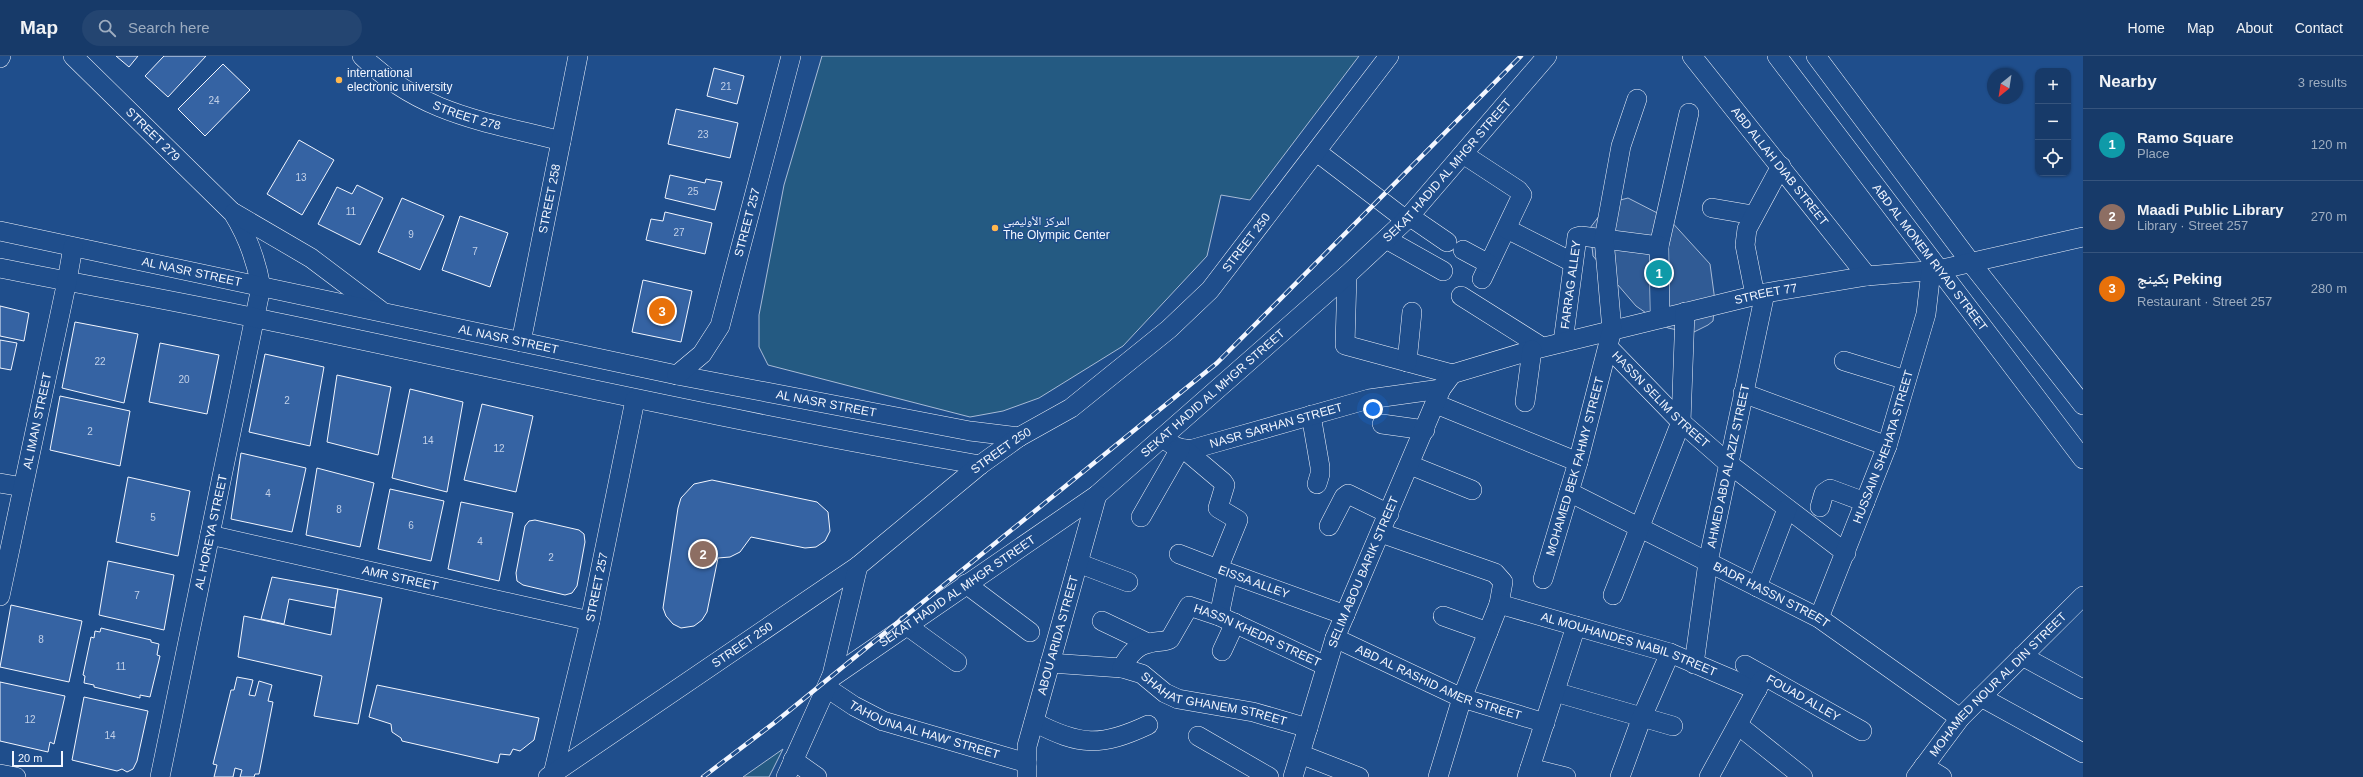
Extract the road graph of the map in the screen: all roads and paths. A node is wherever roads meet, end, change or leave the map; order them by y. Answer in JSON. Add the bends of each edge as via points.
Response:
{"nodes":[{"id":1,"x":73,"y":56,"type":"edge"},
{"id":2,"x":362,"y":56,"type":"edge"},
{"id":3,"x":578,"y":56,"type":"edge"},
{"id":4,"x":791,"y":56,"type":"edge"},
{"id":5,"x":1389,"y":56,"type":"edge"},
{"id":6,"x":1548,"y":56,"type":"edge"},
{"id":7,"x":1692,"y":56,"type":"edge"},
{"id":8,"x":1777,"y":56,"type":"edge"},
{"id":9,"x":1816,"y":56,"type":"edge"},
{"id":10,"x":1637,"y":99,"type":"dead end"},
{"id":11,"x":1689,"y":113,"type":"dead end"},
{"id":12,"x":561,"y":141,"type":"junction"},
{"id":13,"x":1317,"y":152,"type":"junction"},
{"id":14,"x":1463,"y":154,"type":"junction"},
{"id":15,"x":1781,"y":166,"type":"junction"},
{"id":16,"x":1712,"y":208,"type":"dead end"},
{"id":17,"x":233,"y":213,"type":"junction"},
{"id":18,"x":1754,"y":215,"type":"junction"},
{"id":19,"x":1408,"y":218,"type":"junction"},
{"id":20,"x":1507,"y":229,"type":"junction"},
{"id":21,"x":0,"y":231,"type":"edge"},
{"id":22,"x":2083,"y":237,"type":"edge"},
{"id":23,"x":1386,"y":239,"type":"junction"},
{"id":24,"x":1604,"y":239,"type":"junction"},
{"id":25,"x":1659,"y":246,"type":"junction"},
{"id":26,"x":73,"y":247,"type":"junction"},
{"id":27,"x":1572,"y":262,"type":"junction"},
{"id":28,"x":1971,"y":262,"type":"junction"},
{"id":29,"x":0,"y":268,"type":"edge"},
{"id":30,"x":1443,"y":271,"type":"dead end"},
{"id":31,"x":1934,"y":271,"type":"junction"},
{"id":32,"x":1347,"y":275,"type":"junction"},
{"id":33,"x":1867,"y":276,"type":"junction"},
{"id":34,"x":67,"y":281,"type":"junction"},
{"id":35,"x":261,"y":287,"type":"junction"},
{"id":36,"x":1760,"y":294,"type":"junction"},
{"id":37,"x":1461,"y":296,"type":"dead end"},
{"id":38,"x":383,"y":312,"type":"junction"},
{"id":39,"x":1412,"y":312,"type":"dead end"},
{"id":40,"x":1684,"y":312,"type":"junction"},
{"id":41,"x":254,"y":318,"type":"junction"},
{"id":42,"x":1660,"y":318,"type":"junction"},
{"id":43,"x":1610,"y":339,"type":"junction"},
{"id":44,"x":522,"y":342,"type":"junction"},
{"id":45,"x":1563,"y":342,"type":"junction"},
{"id":46,"x":1537,"y":349,"type":"junction"},
{"id":47,"x":1408,"y":362,"type":"junction"},
{"id":48,"x":1844,"y":362,"type":"dead end"},
{"id":49,"x":1452,"y":374,"type":"junction"},
{"id":50,"x":677,"y":375,"type":"junction"},
{"id":51,"x":1906,"y":380,"type":"junction"},
{"id":52,"x":1744,"y":393,"type":"junction"},
{"id":53,"x":1439,"y":396,"type":"junction"},
{"id":54,"x":635,"y":400,"type":"junction"},
{"id":55,"x":1525,"y":402,"type":"dead end"},
{"id":56,"x":2083,"y":405,"type":"edge"},
{"id":57,"x":1311,"y":415,"type":"junction"},
{"id":58,"x":1681,"y":422,"type":"junction"},
{"id":59,"x":1382,"y":424,"type":"dead end"},
{"id":60,"x":1425,"y":430,"type":"junction"},
{"id":61,"x":1020,"y":437,"type":"junction"},
{"id":62,"x":1163,"y":437,"type":"junction"},
{"id":63,"x":1887,"y":446,"type":"junction"},
{"id":64,"x":1182,"y":449,"type":"junction"},
{"id":65,"x":2083,"y":459,"type":"edge"},
{"id":66,"x":1578,"y":462,"type":"junction"},
{"id":67,"x":1728,"y":464,"type":"junction"},
{"id":68,"x":980,"y":465,"type":"junction"},
{"id":69,"x":1410,"y":465,"type":"junction"},
{"id":70,"x":0,"y":483,"type":"edge"},
{"id":71,"x":1317,"y":484,"type":"dead end"},
{"id":72,"x":23,"y":487,"type":"junction"},
{"id":73,"x":1472,"y":490,"type":"dead end"},
{"id":74,"x":1569,"y":492,"type":"junction"},
{"id":75,"x":1097,"y":495,"type":"junction"},
{"id":76,"x":1865,"y":502,"type":"junction"},
{"id":77,"x":1820,"y":507,"type":"dead end"},
{"id":78,"x":1787,"y":508,"type":"junction"},
{"id":79,"x":1389,"y":514,"type":"junction"},
{"id":80,"x":1141,"y":517,"type":"dead end"},
{"id":81,"x":1328,"y":526,"type":"dead end"},
{"id":82,"x":1640,"y":528,"type":"junction"},
{"id":83,"x":1381,"y":533,"type":"junction"},
{"id":84,"x":210,"y":535,"type":"junction"},
{"id":85,"x":1846,"y":553,"type":"junction"},
{"id":86,"x":1179,"y":554,"type":"dead end"},
{"id":87,"x":1708,"y":562,"type":"junction"},
{"id":88,"x":1078,"y":563,"type":"junction"},
{"id":89,"x":3,"y":564,"type":"edge"},
{"id":90,"x":858,"y":566,"type":"junction"},
{"id":91,"x":1223,"y":571,"type":"junction"},
{"id":92,"x":1543,"y":579,"type":"dead end"},
{"id":93,"x":1128,"y":582,"type":"dead end"},
{"id":94,"x":966,"y":584,"type":"junction"},
{"id":95,"x":1757,"y":587,"type":"junction"},
{"id":96,"x":1613,"y":595,"type":"dead end"},
{"id":97,"x":0,"y":596,"type":"edge"},
{"id":98,"x":2083,"y":596,"type":"edge"},
{"id":99,"x":1499,"y":604,"type":"junction"},
{"id":100,"x":1345,"y":615,"type":"junction"},
{"id":101,"x":1442,"y":616,"type":"dead end"},
{"id":102,"x":1819,"y":618,"type":"junction"},
{"id":103,"x":1227,"y":620,"type":"junction"},
{"id":104,"x":590,"y":621,"type":"junction"},
{"id":105,"x":1102,"y":621,"type":"dead end"},
{"id":106,"x":906,"y":625,"type":"junction"},
{"id":107,"x":1576,"y":626,"type":"junction"},
{"id":108,"x":1030,"y":632,"type":"dead end"},
{"id":109,"x":1488,"y":632,"type":"junction"},
{"id":110,"x":1335,"y":638,"type":"junction"},
{"id":111,"x":1148,"y":643,"type":"junction"},
{"id":112,"x":1222,"y":651,"type":"dead end"},
{"id":113,"x":1670,"y":653,"type":"junction"},
{"id":114,"x":2022,"y":656,"type":"junction"},
{"id":115,"x":957,"y":662,"type":"dead end"},
{"id":116,"x":1050,"y":663,"type":"junction"},
{"id":117,"x":1694,"y":664,"type":"junction"},
{"id":118,"x":1744,"y":665,"type":"dead end"},
{"id":119,"x":1326,"y":666,"type":"junction"},
{"id":120,"x":1122,"y":668,"type":"junction"},
{"id":121,"x":829,"y":683,"type":"junction"},
{"id":122,"x":1761,"y":683,"type":"junction"},
{"id":123,"x":2083,"y":689,"type":"edge"},
{"id":124,"x":1555,"y":692,"type":"junction"},
{"id":125,"x":1981,"y":697,"type":"junction"},
{"id":126,"x":1462,"y":698,"type":"junction"},
{"id":127,"x":1642,"y":717,"type":"junction"},
{"id":128,"x":1960,"y":718,"type":"junction"},
{"id":129,"x":1034,"y":722,"type":"junction"},
{"id":130,"x":1545,"y":723,"type":"junction"},
{"id":131,"x":1148,"y":725,"type":"dead end"},
{"id":132,"x":1738,"y":725,"type":"junction"},
{"id":133,"x":1673,"y":726,"type":"dead end"},
{"id":134,"x":1308,"y":728,"type":"junction"},
{"id":135,"x":1862,"y":731,"type":"dead end"},
{"id":136,"x":1198,"y":736,"type":"dead end"},
{"id":137,"x":1300,"y":754,"type":"junction"},
{"id":138,"x":2083,"y":754,"type":"edge"},
{"id":139,"x":794,"y":760,"type":"junction"},
{"id":140,"x":1030,"y":772,"type":"edge"},
{"id":141,"x":1920,"y":772,"type":"edge"},
{"id":142,"x":1529,"y":773,"type":"edge"},
{"id":143,"x":0,"y":774,"type":"edge"},
{"id":144,"x":551,"y":775,"type":"edge"},
{"id":145,"x":16,"y":777,"type":"edge"},
{"id":146,"x":160,"y":777,"type":"edge"},
{"id":147,"x":786,"y":777,"type":"edge"},
{"id":148,"x":817,"y":777,"type":"edge"},
{"id":149,"x":1269,"y":777,"type":"edge"},
{"id":150,"x":1293,"y":777,"type":"edge"},
{"id":151,"x":1359,"y":777,"type":"edge"},
{"id":152,"x":1438,"y":777,"type":"edge"},
{"id":153,"x":1566,"y":777,"type":"edge"},
{"id":154,"x":1620,"y":777,"type":"edge"},
{"id":155,"x":1709,"y":777,"type":"edge"},
{"id":156,"x":1802,"y":777,"type":"edge"},
{"id":157,"x":1942,"y":777,"type":"edge"}],
"edges":[{"from":1,"to":17,"type":"street","name":"STREET 279"},
{"from":2,"to":12,"type":"street","name":"STREET 278","via":[[397,86],[438,107]]},
{"from":3,"to":12,"type":"street","name":"STREET 258"},
{"from":4,"to":50,"type":"street","name":"STREET 257","via":[[720,326],[702,354]]},
{"from":5,"to":13,"type":"street","name":"STREET 250"},
{"from":6,"to":14,"type":"street","name":"SEKAT HADID AL MHGR STREET"},
{"from":7,"to":15,"type":"street","name":"ABD ALLAH DIAB STREET"},
{"from":8,"to":31,"type":"street","name":"ABD AL MONEM RIYAD STREET"},
{"from":9,"to":28,"type":"street"},
{"from":10,"to":24,"type":"street","via":[[1621,146]]},
{"from":11,"to":25,"type":"street"},
{"from":12,"to":44,"type":"street","name":"STREET 258"},
{"from":13,"to":19,"type":"street"},
{"from":13,"to":61,"type":"street","name":"STREET 250","via":[[1210,290],[1169,329],[1071,408]]},
{"from":14,"to":19,"type":"street","name":"SEKAT HADID AL MHGR STREET"},
{"from":14,"to":20,"type":"street","via":[[1522,195]]},
{"from":15,"to":18,"type":"street"},
{"from":15,"to":33,"type":"street","name":"ABD ALLAH DIAB STREET"},
{"from":16,"to":18,"type":"street"},
{"from":17,"to":35,"type":"street","name":"STREET 279","via":[[252,248]]},
{"from":17,"to":38,"type":"street","name":"STREET 279","via":[[311,258]]},
{"from":18,"to":36,"type":"street","via":[[1747,229],[1745,245]]},
{"from":19,"to":20,"type":"street","via":[[1455,246],[1485,271]]},
{"from":19,"to":23,"type":"street","name":"SEKAT HADID AL MHGR STREET"},
{"from":20,"to":27,"type":"street"},
{"from":21,"to":26,"type":"street","name":"AL NASR STREET"},
{"from":22,"to":28,"type":"street","name":"STREET 77"},
{"from":23,"to":30,"type":"street"},
{"from":23,"to":32,"type":"street","name":"SEKAT HADID AL MHGR STREET"},
{"from":24,"to":25,"type":"street","name":"FARRAG ALLEY"},
{"from":24,"to":27,"type":"street","name":"FARRAG ALLEY","via":[[1581,236],[1577,238]]},
{"from":24,"to":43,"type":"street"},
{"from":25,"to":42,"type":"street"},
{"from":26,"to":34,"type":"street","name":"AL IMAN STREET"},
{"from":26,"to":35,"type":"street","name":"AL NASR STREET"},
{"from":27,"to":45,"type":"street","name":"FARRAG ALLEY"},
{"from":28,"to":31,"type":"street","name":"STREET 77"},
{"from":28,"to":56,"type":"street"},
{"from":29,"to":34,"type":"street"},
{"from":31,"to":33,"type":"street","name":"STREET 77"},
{"from":31,"to":51,"type":"street","name":"HUSSAIN SHEHATA STREET","via":[[1926,314]]},
{"from":31,"to":65,"type":"street","name":"ABD AL MONEM RIYAD STREET"},
{"from":32,"to":47,"type":"street","via":[[1344,342],[1349,347]]},
{"from":32,"to":62,"type":"street","name":"SEKAT HADID AL MHGR STREET"},
{"from":33,"to":36,"type":"street","name":"STREET 77"},
{"from":34,"to":41,"type":"street"},
{"from":34,"to":72,"type":"street","name":"AL IMAN STREET"},
{"from":35,"to":38,"type":"street","name":"AL NASR STREET"},
{"from":35,"to":41,"type":"street","name":"AL HOREYA STREET"},
{"from":36,"to":40,"type":"street","name":"STREET 77"},
{"from":36,"to":52,"type":"street","name":"AHMED ABD AL AZIZ STREET"},
{"from":37,"to":46,"type":"street"},
{"from":38,"to":44,"type":"street","name":"AL NASR STREET"},
{"from":39,"to":47,"type":"street"},
{"from":40,"to":42,"type":"street","name":"STREET 77"},
{"from":40,"to":58,"type":"street"},
{"from":41,"to":54,"type":"street"},
{"from":41,"to":84,"type":"street","name":"AL HOREYA STREET"},
{"from":42,"to":43,"type":"street","name":"STREET 77"},
{"from":43,"to":45,"type":"street","name":"STREET 77"},
{"from":43,"to":58,"type":"street","name":"HASSN SELIM STREET"},
{"from":43,"to":66,"type":"street","name":"MOHAMED BEK FAHMY STREET"},
{"from":44,"to":50,"type":"street","name":"AL NASR STREET"},
{"from":45,"to":46,"type":"street","name":"STREET 77"},
{"from":46,"to":49,"type":"street","name":"STREET 77"},
{"from":46,"to":55,"type":"street"},
{"from":47,"to":49,"type":"street"},
{"from":48,"to":51,"type":"street"},
{"from":49,"to":53,"type":"street","name":"SELIM ABOU BARIK STREET"},
{"from":50,"to":61,"type":"street","name":"AL NASR STREET","via":[[970,431]]},
{"from":51,"to":63,"type":"street","name":"HUSSAIN SHEHATA STREET"},
{"from":52,"to":63,"type":"street"},
{"from":52,"to":67,"type":"street","name":"AHMED ABD AL AZIZ STREET"},
{"from":53,"to":57,"type":"street","name":"NASR SARHAN STREET","via":[[1369,399]]},
{"from":53,"to":60,"type":"street","name":"SELIM ABOU BARIK STREET"},
{"from":53,"to":66,"type":"street"},
{"from":54,"to":68,"type":"street"},
{"from":54,"to":104,"type":"street","name":"STREET 257"},
{"from":57,"to":64,"type":"street","name":"NASR SARHAN STREET"},
{"from":57,"to":71,"type":"street","via":[[1320,467]]},
{"from":58,"to":67,"type":"street","name":"HASSN SELIM STREET"},
{"from":58,"to":82,"type":"street"},
{"from":59,"to":60,"type":"street"},
{"from":60,"to":69,"type":"street","name":"SELIM ABOU BARIK STREET"},
{"from":61,"to":68,"type":"street","name":"STREET 250"},
{"from":62,"to":64,"type":"street","via":[[1170,445]]},
{"from":62,"to":75,"type":"street","name":"SEKAT HADID AL MHGR STREET"},
{"from":63,"to":76,"type":"street","name":"HUSSAIN SHEHATA STREET"},
{"from":64,"to":80,"type":"street"},
{"from":64,"to":91,"type":"street","name":"EISSA ALLEY","via":[[1223,482],[1225,485],[1218,508],[1238,520]]},
{"from":66,"to":74,"type":"street","name":"MOHAMED BEK FAHMY STREET"},
{"from":67,"to":78,"type":"street","name":"HASSN SELIM STREET"},
{"from":67,"to":87,"type":"street","name":"AHMED ABD AL AZIZ STREET"},
{"from":68,"to":90,"type":"street","name":"STREET 250"},
{"from":69,"to":73,"type":"street"},
{"from":69,"to":79,"type":"street","name":"SELIM ABOU BARIK STREET"},
{"from":70,"to":72,"type":"street"},
{"from":72,"to":89,"type":"street","name":"AL IMAN STREET"},
{"from":74,"to":82,"type":"street","name":"BADR HASSN STREET"},
{"from":74,"to":92,"type":"street","name":"MOHAMED BEK FAHMY STREET"},
{"from":75,"to":88,"type":"street","name":"ABOU ARIDA STREET"},
{"from":75,"to":94,"type":"street","name":"SEKAT HADID AL MHGR STREET"},
{"from":76,"to":77,"type":"street","via":[[1830,489],[1824,492]]},
{"from":76,"to":85,"type":"street","name":"HUSSAIN SHEHATA STREET"},
{"from":78,"to":85,"type":"street","name":"HASSN SELIM STREET"},
{"from":78,"to":95,"type":"street"},
{"from":79,"to":81,"type":"street","via":[[1348,494]]},
{"from":79,"to":83,"type":"street","name":"SELIM ABOU BARIK STREET"},
{"from":82,"to":87,"type":"street","name":"BADR HASSN STREET"},
{"from":82,"to":96,"type":"street"},
{"from":83,"to":99,"type":"street","via":[[1495,574],[1503,582]]},
{"from":83,"to":100,"type":"street","name":"SELIM ABOU BARIK STREET"},
{"from":84,"to":104,"type":"street","name":"AMR STREET"},
{"from":84,"to":146,"type":"street","name":"AL HOREYA STREET"},
{"from":85,"to":102,"type":"street","name":"HUSSAIN SHEHATA STREET"},
{"from":86,"to":91,"type":"street"},
{"from":87,"to":95,"type":"street","name":"BADR HASSN STREET"},
{"from":87,"to":117,"type":"street","name":"AHMED ABD AL AZIZ STREET"},
{"from":88,"to":93,"type":"street"},
{"from":88,"to":116,"type":"street","name":"ABOU ARIDA STREET"},
{"from":89,"to":97,"type":"street","name":"AL IMAN STREET"},
{"from":90,"to":121,"type":"street"},
{"from":90,"to":144,"type":"street","name":"STREET 250"},
{"from":91,"to":100,"type":"street","name":"EISSA ALLEY"},
{"from":91,"to":103,"type":"street"},
{"from":94,"to":106,"type":"street","name":"SEKAT HADID AL MHGR STREET"},
{"from":94,"to":108,"type":"street"},
{"from":95,"to":102,"type":"street","name":"BADR HASSN STREET"},
{"from":98,"to":114,"type":"street","name":"MOHAMED NOUR AL DIN STREET"},
{"from":99,"to":107,"type":"street","name":"AL MOUHANDES NABIL STREET"},
{"from":99,"to":109,"type":"street"},
{"from":100,"to":110,"type":"street","name":"SELIM ABOU BARIK STREET"},
{"from":101,"to":109,"type":"street"},
{"from":102,"to":128,"type":"street","name":"BADR HASSN STREET"},
{"from":103,"to":111,"type":"street","name":"HASSN KHEDR STREET","via":[[1189,606],[1170,639]]},
{"from":103,"to":112,"type":"street"},
{"from":103,"to":119,"type":"street","name":"HASSN KHEDR STREET"},
{"from":104,"to":144,"type":"street","name":"STREET 257"},
{"from":105,"to":111,"type":"street"},
{"from":106,"to":115,"type":"street"},
{"from":106,"to":121,"type":"street","name":"SEKAT HADID AL MHGR STREET"},
{"from":107,"to":113,"type":"street","name":"AL MOUHANDES NABIL STREET"},
{"from":107,"to":124,"type":"street"},
{"from":109,"to":126,"type":"street"},
{"from":110,"to":119,"type":"street","name":"SELIM ABOU BARIK STREET"},
{"from":110,"to":126,"type":"street","name":"ABD AL RASHID AMER STREET"},
{"from":111,"to":120,"type":"street","name":"HASSN KHEDR STREET","via":[[1137,648]]},
{"from":113,"to":117,"type":"street","name":"AL MOUHANDES NABIL STREET"},
{"from":113,"to":127,"type":"street"},
{"from":114,"to":123,"type":"street"},
{"from":114,"to":125,"type":"street","name":"MOHAMED NOUR AL DIN STREET"},
{"from":116,"to":120,"type":"street","name":"SHAHAT GHANEM STREET"},
{"from":116,"to":129,"type":"street","name":"ABOU ARIDA STREET"},
{"from":117,"to":122,"type":"street","name":"AL MOUHANDES NABIL STREET"},
{"from":118,"to":122,"type":"street","name":"FOUAD ALLEY"},
{"from":119,"to":134,"type":"street","name":"SELIM ABOU BARIK STREET"},
{"from":120,"to":134,"type":"street","name":"SHAHAT GHANEM STREET","via":[[1142,674],[1165,693],[1178,699],[1253,712]]},
{"from":121,"to":139,"type":"street"},
{"from":121,"to":140,"type":"street","name":"TAHOUNA AL HAW' STREET","via":[[854,706],[883,721]]},
{"from":122,"to":132,"type":"street"},
{"from":122,"to":135,"type":"street","name":"FOUAD ALLEY"},
{"from":124,"to":127,"type":"street"},
{"from":124,"to":130,"type":"street"},
{"from":125,"to":128,"type":"street","name":"MOHAMED NOUR AL DIN STREET"},
{"from":125,"to":138,"type":"street"},
{"from":126,"to":130,"type":"street","name":"ABD AL RASHID AMER STREET"},
{"from":126,"to":152,"type":"street"},
{"from":127,"to":133,"type":"street"},
{"from":127,"to":154,"type":"street"},
{"from":128,"to":141,"type":"street","name":"MOHAMED NOUR AL DIN STREET"},
{"from":129,"to":131,"type":"street","via":[[1061,736],[1091,742],[1120,738]]},
{"from":129,"to":140,"type":"street","name":"ABOU ARIDA STREET","via":[[1028,746]]},
{"from":130,"to":142,"type":"street"},
{"from":132,"to":155,"type":"street"},
{"from":132,"to":156,"type":"street"},
{"from":134,"to":137,"type":"street","name":"SELIM ABOU BARIK STREET"},
{"from":136,"to":149,"type":"street"},
{"from":137,"to":150,"type":"street","name":"SELIM ABOU BARIK STREET"},
{"from":137,"to":151,"type":"street"},
{"from":139,"to":147,"type":"street"},
{"from":139,"to":148,"type":"street"},
{"from":141,"to":157,"type":"street"},
{"from":142,"to":153,"type":"street"},
{"from":143,"to":145,"type":"street"}]}
